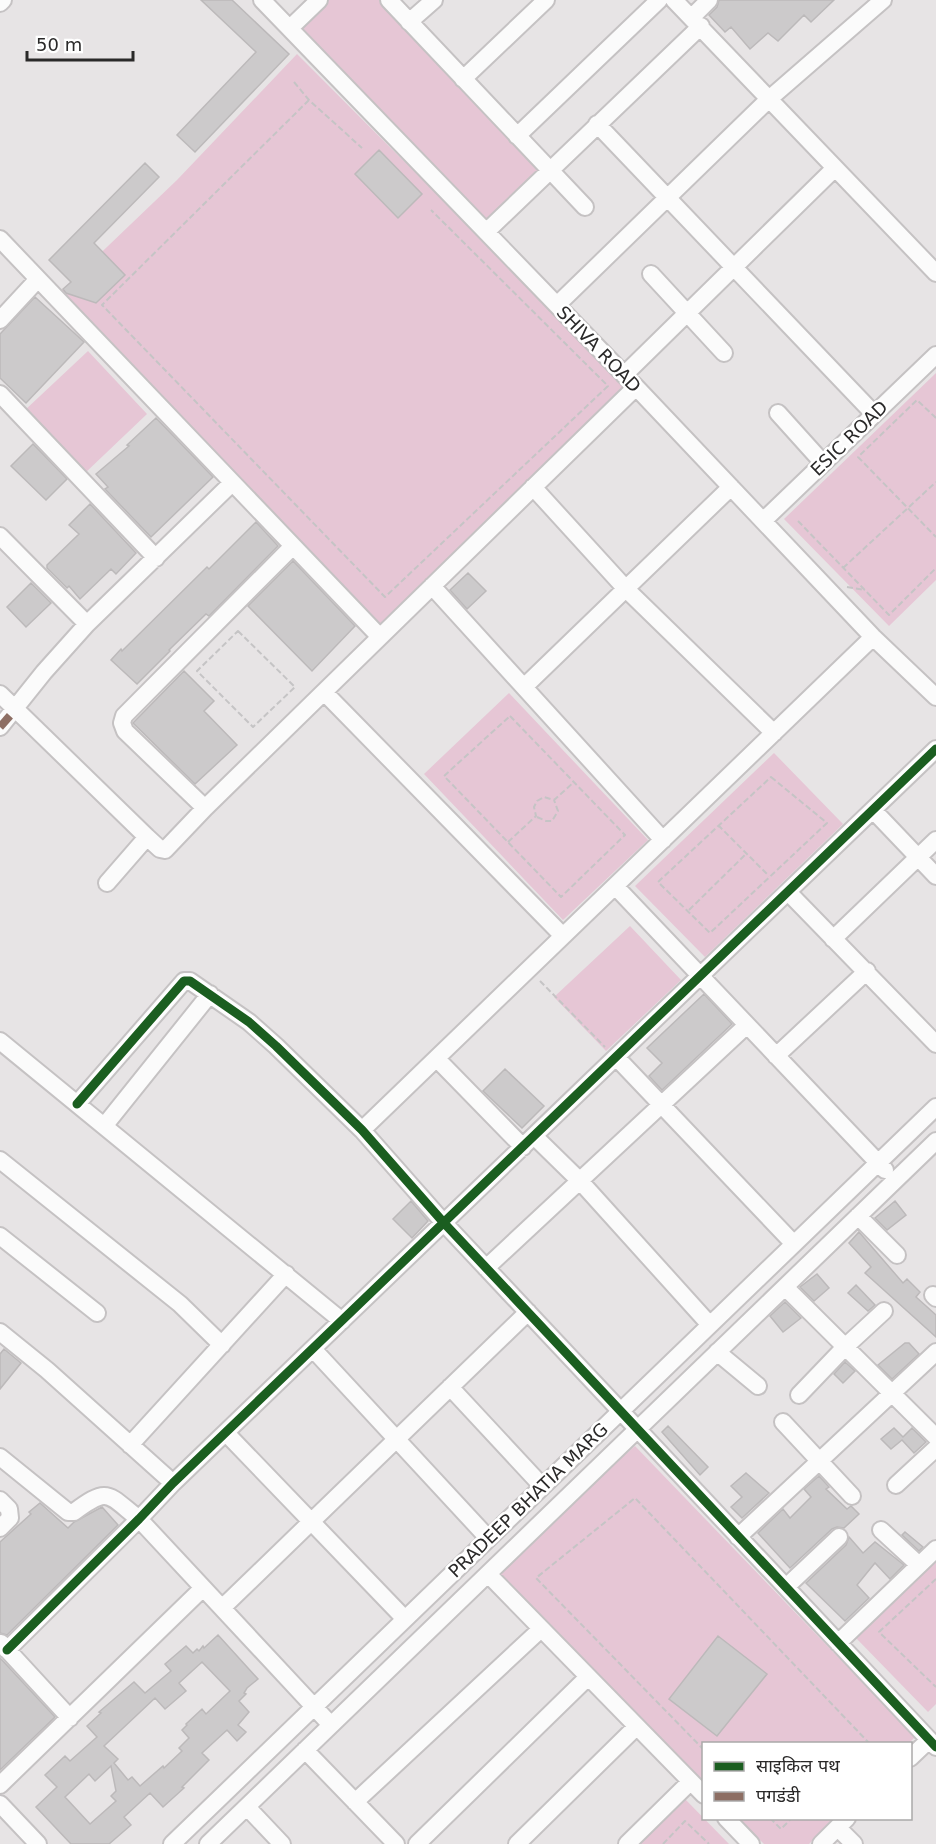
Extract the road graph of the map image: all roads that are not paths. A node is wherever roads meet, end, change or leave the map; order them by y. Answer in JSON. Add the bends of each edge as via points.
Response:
{"nodes":[{"id":1,"x":262,"y":0,"type":"edge"},
{"id":2,"x":319,"y":0,"type":"edge"},
{"id":3,"x":389,"y":0,"type":"edge"},
{"id":4,"x":434,"y":0,"type":"edge"},
{"id":5,"x":546,"y":0,"type":"edge"},
{"id":6,"x":659,"y":0,"type":"edge"},
{"id":7,"x":674,"y":0,"type":"edge"},
{"id":8,"x":709,"y":0,"type":"edge"},
{"id":9,"x":883,"y":0,"type":"edge"},
{"id":10,"x":696,"y":21,"type":"junction"},
{"id":11,"x":409,"y":22,"type":"junction"},
{"id":12,"x":290,"y":28,"type":"junction"},
{"id":13,"x":463,"y":79,"type":"junction"},
{"id":14,"x":769,"y":99,"type":"junction"},
{"id":15,"x":597,"y":124,"type":"junction"},
{"id":16,"x":517,"y":136,"type":"junction"},
{"id":17,"x":835,"y":168,"type":"junction"},
{"id":18,"x":549,"y":171,"type":"junction"},
{"id":19,"x":667,"y":198,"type":"junction"},
{"id":20,"x":585,"y":207,"type":"dead end"},
{"id":21,"x":486,"y":232,"type":"junction"},
{"id":22,"x":0,"y":239,"type":"edge"},
{"id":23,"x":734,"y":267,"type":"junction"},
{"id":24,"x":936,"y":273,"type":"edge"},
{"id":25,"x":651,"y":274,"type":"dead end"},
{"id":26,"x":38,"y":279,"type":"junction"},
{"id":27,"x":557,"y":305,"type":"junction"},
{"id":28,"x":687,"y":313,"type":"junction"},
{"id":29,"x":0,"y":320,"type":"edge"},
{"id":30,"x":724,"y":353,"type":"dead end"},
{"id":31,"x":936,"y":355,"type":"edge"},
{"id":32,"x":630,"y":381,"type":"junction"},
{"id":33,"x":0,"y":394,"type":"edge"},
{"id":34,"x":778,"y":413,"type":"dead end"},
{"id":35,"x":874,"y":414,"type":"junction"},
{"id":36,"x":823,"y":463,"type":"junction"},
{"id":37,"x":232,"y":483,"type":"junction"},
{"id":38,"x":533,"y":487,"type":"junction"},
{"id":39,"x":731,"y":487,"type":"junction"},
{"id":40,"x":763,"y":521,"type":"junction"},
{"id":41,"x":0,"y":536,"type":"edge"},
{"id":42,"x":293,"y":546,"type":"junction"},
{"id":43,"x":156,"y":558,"type":"junction"},
{"id":44,"x":432,"y":586,"type":"junction"},
{"id":45,"x":626,"y":589,"type":"junction"},
{"id":46,"x":87,"y":624,"type":"junction"},
{"id":47,"x":380,"y":637,"type":"junction"},
{"id":48,"x":873,"y":637,"type":"junction"},
{"id":49,"x":524,"y":687,"type":"junction"},
{"id":50,"x":324,"y":692,"type":"junction"},
{"id":51,"x":0,"y":694,"type":"edge"},
{"id":52,"x":936,"y":697,"type":"edge"},
{"id":53,"x":15,"y":710,"type":"junction"},
{"id":54,"x":0,"y":727,"type":"edge"},
{"id":55,"x":774,"y":733,"type":"junction"},
{"id":56,"x":936,"y":749,"type":"edge"},
{"id":57,"x":205,"y":808,"type":"junction"},
{"id":58,"x":873,"y":810,"type":"junction"},
{"id":59,"x":147,"y":837,"type":"junction"},
{"id":60,"x":663,"y":840,"type":"junction"},
{"id":61,"x":936,"y":840,"type":"edge"},
{"id":62,"x":918,"y":858,"type":"junction"},
{"id":63,"x":936,"y":876,"type":"edge"},
{"id":64,"x":107,"y":883,"type":"dead end"},
{"id":65,"x":615,"y":886,"type":"junction"},
{"id":66,"x":788,"y":892,"type":"junction"},
{"id":67,"x":563,"y":936,"type":"junction"},
{"id":68,"x":833,"y":939,"type":"junction"},
{"id":69,"x":867,"y":971,"type":"junction"},
{"id":70,"x":700,"y":976,"type":"junction"},
{"id":71,"x":210,"y":994,"type":"junction"},
{"id":72,"x":747,"y":1025,"type":"junction"},
{"id":73,"x":0,"y":1041,"type":"edge"},
{"id":74,"x":936,"y":1044,"type":"edge"},
{"id":75,"x":776,"y":1056,"type":"junction"},
{"id":76,"x":616,"y":1057,"type":"junction"},
{"id":77,"x":437,"y":1059,"type":"junction"},
{"id":78,"x":77,"y":1104,"type":"junction"},
{"id":79,"x":661,"y":1105,"type":"junction"},
{"id":80,"x":936,"y":1107,"type":"edge"},
{"id":81,"x":105,"y":1125,"type":"junction"},
{"id":82,"x":362,"y":1130,"type":"junction"},
{"id":83,"x":529,"y":1141,"type":"junction"},
{"id":84,"x":934,"y":1148,"type":"edge"},
{"id":85,"x":0,"y":1160,"type":"edge"},
{"id":86,"x":878,"y":1163,"type":"junction"},
{"id":87,"x":895,"y":1180,"type":"junction"},
{"id":88,"x":580,"y":1181,"type":"junction"},
{"id":89,"x":858,"y":1216,"type":"junction"},
{"id":90,"x":444,"y":1222,"type":"junction"},
{"id":91,"x":0,"y":1236,"type":"edge"},
{"id":92,"x":794,"y":1244,"type":"junction"},
{"id":93,"x":897,"y":1255,"type":"dead end"},
{"id":94,"x":486,"y":1268,"type":"junction"},
{"id":95,"x":286,"y":1274,"type":"junction"},
{"id":96,"x":785,"y":1287,"type":"junction"},
{"id":97,"x":884,"y":1311,"type":"dead end"},
{"id":98,"x":528,"y":1312,"type":"junction"},
{"id":99,"x":97,"y":1313,"type":"dead end"},
{"id":100,"x":342,"y":1321,"type":"junction"},
{"id":101,"x":710,"y":1325,"type":"junction"},
{"id":102,"x":0,"y":1332,"type":"edge"},
{"id":103,"x":222,"y":1345,"type":"junction"},
{"id":104,"x":845,"y":1347,"type":"junction"},
{"id":105,"x":313,"y":1349,"type":"junction"},
{"id":106,"x":717,"y":1352,"type":"junction"},
{"id":107,"x":936,"y":1352,"type":"edge"},
{"id":108,"x":758,"y":1386,"type":"dead end"},
{"id":109,"x":450,"y":1387,"type":"junction"},
{"id":110,"x":892,"y":1394,"type":"junction"},
{"id":111,"x":799,"y":1395,"type":"dead end"},
{"id":112,"x":620,"y":1411,"type":"junction"},
{"id":113,"x":783,"y":1422,"type":"dead end"},
{"id":114,"x":638,"y":1429,"type":"junction"},
{"id":115,"x":226,"y":1433,"type":"junction"},
{"id":116,"x":936,"y":1437,"type":"edge"},
{"id":117,"x":396,"y":1439,"type":"junction"},
{"id":118,"x":130,"y":1445,"type":"junction"},
{"id":119,"x":936,"y":1448,"type":"edge"},
{"id":120,"x":0,"y":1457,"type":"edge"},
{"id":121,"x":819,"y":1460,"type":"junction"},
{"id":122,"x":173,"y":1483,"type":"junction"},
{"id":123,"x":896,"y":1485,"type":"dead end"},
{"id":124,"x":542,"y":1486,"type":"junction"},
{"id":125,"x":852,"y":1496,"type":"dead end"},
{"id":126,"x":0,"y":1500,"type":"edge"},
{"id":127,"x":140,"y":1519,"type":"junction"},
{"id":128,"x":311,"y":1521,"type":"junction"},
{"id":129,"x":0,"y":1528,"type":"edge"},
{"id":130,"x":881,"y":1530,"type":"dead end"},
{"id":131,"x":738,"y":1537,"type":"junction"},
{"id":132,"x":839,"y":1537,"type":"dead end"},
{"id":133,"x":488,"y":1538,"type":"junction"},
{"id":134,"x":936,"y":1549,"type":"edge"},
{"id":135,"x":919,"y":1565,"type":"junction"},
{"id":136,"x":488,"y":1574,"type":"junction"},
{"id":137,"x":786,"y":1587,"type":"junction"},
{"id":138,"x":203,"y":1588,"type":"junction"},
{"id":139,"x":222,"y":1608,"type":"junction"},
{"id":140,"x":404,"y":1618,"type":"junction"},
{"id":141,"x":541,"y":1629,"type":"junction"},
{"id":142,"x":838,"y":1643,"type":"junction"},
{"id":143,"x":4,"y":1646,"type":"edge"},
{"id":144,"x":588,"y":1677,"type":"junction"},
{"id":145,"x":313,"y":1707,"type":"junction"},
{"id":146,"x":70,"y":1718,"type":"junction"},
{"id":147,"x":331,"y":1725,"type":"junction"},
{"id":148,"x":636,"y":1727,"type":"junction"},
{"id":149,"x":933,"y":1744,"type":"edge"},
{"id":150,"x":305,"y":1750,"type":"junction"},
{"id":151,"x":912,"y":1757,"type":"edge"},
{"id":152,"x":690,"y":1782,"type":"junction"},
{"id":153,"x":0,"y":1785,"type":"edge"},
{"id":154,"x":702,"y":1793,"type":"edge"},
{"id":155,"x":355,"y":1802,"type":"junction"},
{"id":156,"x":0,"y":1804,"type":"edge"},
{"id":157,"x":247,"y":1807,"type":"junction"},
{"id":158,"x":728,"y":1820,"type":"edge"},
{"id":159,"x":843,"y":1823,"type":"edge"},
{"id":160,"x":38,"y":1844,"type":"edge"},
{"id":161,"x":172,"y":1844,"type":"edge"},
{"id":162,"x":208,"y":1844,"type":"edge"},
{"id":163,"x":282,"y":1844,"type":"edge"},
{"id":164,"x":396,"y":1844,"type":"edge"},
{"id":165,"x":417,"y":1844,"type":"edge"},
{"id":166,"x":517,"y":1844,"type":"edge"},
{"id":167,"x":627,"y":1844,"type":"edge"},
{"id":168,"x":751,"y":1844,"type":"edge"},
{"id":169,"x":821,"y":1844,"type":"edge"},
{"id":170,"x":854,"y":1844,"type":"edge"}],
"edges":[{"from":1,"to":12,"type":"street","name":"SHIVA ROAD"},
{"from":2,"to":12,"type":"street"},
{"from":3,"to":11,"type":"street"},
{"from":4,"to":11,"type":"street"},
{"from":5,"to":13,"type":"street"},
{"from":6,"to":16,"type":"street"},
{"from":7,"to":10,"type":"street"},
{"from":8,"to":10,"type":"street"},
{"from":9,"to":14,"type":"street"},
{"from":10,"to":14,"type":"street"},
{"from":10,"to":15,"type":"street"},
{"from":11,"to":13,"type":"street"},
{"from":12,"to":21,"type":"street","name":"SHIVA ROAD"},
{"from":13,"to":16,"type":"street"},
{"from":14,"to":17,"type":"street"},
{"from":14,"to":19,"type":"street"},
{"from":15,"to":18,"type":"street"},
{"from":15,"to":19,"type":"street"},
{"from":16,"to":18,"type":"street"},
{"from":17,"to":23,"type":"street"},
{"from":17,"to":24,"type":"street"},
{"from":18,"to":20,"type":"street"},
{"from":18,"to":21,"type":"street"},
{"from":19,"to":23,"type":"street"},
{"from":19,"to":27,"type":"street"},
{"from":21,"to":27,"type":"street","name":"SHIVA ROAD"},
{"from":22,"to":26,"type":"street"},
{"from":23,"to":28,"type":"street"},
{"from":23,"to":35,"type":"street"},
{"from":25,"to":28,"type":"street"},
{"from":26,"to":29,"type":"street"},
{"from":26,"to":37,"type":"street"},
{"from":27,"to":32,"type":"street","name":"SHIVA ROAD"},
{"from":28,"to":30,"type":"street"},
{"from":28,"to":32,"type":"street"},
{"from":31,"to":35,"type":"street","name":"ESIC ROAD"},
{"from":32,"to":38,"type":"street"},
{"from":32,"to":39,"type":"street","name":"SHIVA ROAD"},
{"from":33,"to":43,"type":"street"},
{"from":34,"to":36,"type":"street"},
{"from":35,"to":36,"type":"street","name":"ESIC ROAD"},
{"from":36,"to":40,"type":"street","name":"ESIC ROAD"},
{"from":37,"to":42,"type":"street"},
{"from":37,"to":43,"type":"street"},
{"from":38,"to":44,"type":"street"},
{"from":38,"to":45,"type":"street"},
{"from":39,"to":40,"type":"street","name":"SHIVA ROAD"},
{"from":39,"to":45,"type":"street"},
{"from":40,"to":48,"type":"street","name":"SHIVA ROAD"},
{"from":41,"to":46,"type":"street"},
{"from":42,"to":47,"type":"street"},
{"from":42,"to":57,"type":"street","via":[[124,716],[125,731]]},
{"from":43,"to":46,"type":"street"},
{"from":44,"to":47,"type":"street"},
{"from":44,"to":49,"type":"street"},
{"from":45,"to":49,"type":"street"},
{"from":45,"to":55,"type":"street"},
{"from":46,"to":53,"type":"street"},
{"from":47,"to":50,"type":"street"},
{"from":48,"to":52,"type":"street","name":"SHIVA ROAD"},
{"from":48,"to":55,"type":"street"},
{"from":49,"to":60,"type":"street"},
{"from":50,"to":57,"type":"street"},
{"from":50,"to":67,"type":"street"},
{"from":51,"to":53,"type":"street"},
{"from":53,"to":54,"type":"street"},
{"from":53,"to":59,"type":"street"},
{"from":55,"to":60,"type":"street"},
{"from":56,"to":58,"type":"street"},
{"from":57,"to":59,"type":"street","via":[[165,850]]},
{"from":58,"to":62,"type":"street"},
{"from":58,"to":66,"type":"street"},
{"from":59,"to":64,"type":"street"},
{"from":60,"to":65,"type":"street"},
{"from":61,"to":62,"type":"street"},
{"from":62,"to":63,"type":"street"},
{"from":62,"to":68,"type":"street"},
{"from":65,"to":67,"type":"street"},
{"from":65,"to":70,"type":"street"},
{"from":66,"to":68,"type":"street"},
{"from":66,"to":70,"type":"street"},
{"from":67,"to":77,"type":"street"},
{"from":68,"to":69,"type":"street"},
{"from":69,"to":74,"type":"street"},
{"from":69,"to":75,"type":"street"},
{"from":70,"to":72,"type":"street"},
{"from":70,"to":76,"type":"street"},
{"from":71,"to":78,"type":"street","via":[[184,981]]},
{"from":71,"to":81,"type":"street"},
{"from":71,"to":82,"type":"street","via":[[276,1046]]},
{"from":72,"to":75,"type":"street"},
{"from":72,"to":79,"type":"street"},
{"from":73,"to":78,"type":"street"},
{"from":75,"to":86,"type":"street"},
{"from":76,"to":79,"type":"street"},
{"from":76,"to":83,"type":"street"},
{"from":77,"to":82,"type":"street"},
{"from":77,"to":83,"type":"street"},
{"from":78,"to":81,"type":"street"},
{"from":79,"to":88,"type":"street"},
{"from":79,"to":92,"type":"street"},
{"from":80,"to":86,"type":"street","name":"PRADEEP BHATIA MARG"},
{"from":81,"to":95,"type":"street"},
{"from":82,"to":90,"type":"street"},
{"from":83,"to":88,"type":"street"},
{"from":83,"to":90,"type":"street"},
{"from":84,"to":87,"type":"street","name":"PRADEEP BHATIA MARG"},
{"from":85,"to":103,"type":"street","via":[[171,1297]]},
{"from":86,"to":87,"type":"street"},
{"from":86,"to":92,"type":"street","name":"PRADEEP BHATIA MARG"},
{"from":87,"to":89,"type":"street","name":"PRADEEP BHATIA MARG"},
{"from":88,"to":94,"type":"street"},
{"from":88,"to":101,"type":"street"},
{"from":89,"to":93,"type":"street"},
{"from":89,"to":96,"type":"street","name":"PRADEEP BHATIA MARG"},
{"from":90,"to":94,"type":"street"},
{"from":90,"to":100,"type":"street"},
{"from":91,"to":99,"type":"street"},
{"from":92,"to":101,"type":"street","name":"PRADEEP BHATIA MARG"},
{"from":94,"to":98,"type":"street"},
{"from":95,"to":100,"type":"street"},
{"from":95,"to":103,"type":"street"},
{"from":96,"to":104,"type":"street"},
{"from":96,"to":106,"type":"street","name":"PRADEEP BHATIA MARG"},
{"from":97,"to":104,"type":"street"},
{"from":98,"to":109,"type":"street"},
{"from":98,"to":112,"type":"street"},
{"from":100,"to":105,"type":"street"},
{"from":101,"to":112,"type":"street","name":"PRADEEP BHATIA MARG"},
{"from":102,"to":118,"type":"street"},
{"from":103,"to":118,"type":"street"},
{"from":104,"to":110,"type":"street"},
{"from":104,"to":111,"type":"street"},
{"from":105,"to":115,"type":"street"},
{"from":105,"to":117,"type":"street"},
{"from":106,"to":108,"type":"street"},
{"from":106,"to":114,"type":"street","name":"PRADEEP BHATIA MARG"},
{"from":107,"to":110,"type":"street"},
{"from":109,"to":117,"type":"street"},
{"from":109,"to":124,"type":"street"},
{"from":110,"to":116,"type":"street"},
{"from":110,"to":121,"type":"street"},
{"from":112,"to":114,"type":"street"},
{"from":112,"to":124,"type":"street","name":"PRADEEP BHATIA MARG"},
{"from":113,"to":121,"type":"street"},
{"from":114,"to":131,"type":"street"},
{"from":114,"to":136,"type":"street","name":"PRADEEP BHATIA MARG"},
{"from":115,"to":122,"type":"street"},
{"from":115,"to":128,"type":"street"},
{"from":117,"to":128,"type":"street"},
{"from":117,"to":133,"type":"street"},
{"from":118,"to":122,"type":"street"},
{"from":119,"to":123,"type":"street"},
{"from":120,"to":127,"type":"street","via":[[68,1512],[102,1495]]},
{"from":121,"to":125,"type":"street"},
{"from":121,"to":131,"type":"street"},
{"from":122,"to":127,"type":"street"},
{"from":124,"to":133,"type":"street","name":"PRADEEP BHATIA MARG"},
{"from":126,"to":129,"type":"street","via":[[9,1509],[10,1518]]},
{"from":127,"to":138,"type":"street"},
{"from":127,"to":143,"type":"street"},
{"from":128,"to":139,"type":"street"},
{"from":128,"to":140,"type":"street"},
{"from":130,"to":135,"type":"street"},
{"from":131,"to":137,"type":"street"},
{"from":132,"to":137,"type":"street"},
{"from":133,"to":140,"type":"street","name":"PRADEEP BHATIA MARG"},
{"from":134,"to":135,"type":"street"},
{"from":135,"to":142,"type":"street"},
{"from":136,"to":141,"type":"street"},
{"from":136,"to":147,"type":"street","name":"PRADEEP BHATIA MARG"},
{"from":137,"to":142,"type":"street"},
{"from":138,"to":139,"type":"street"},
{"from":138,"to":146,"type":"street"},
{"from":139,"to":145,"type":"street"},
{"from":140,"to":145,"type":"street","name":"PRADEEP BHATIA MARG"},
{"from":141,"to":144,"type":"street"},
{"from":141,"to":155,"type":"street"},
{"from":142,"to":149,"type":"street"},
{"from":143,"to":146,"type":"street"},
{"from":144,"to":148,"type":"street"},
{"from":144,"to":165,"type":"street"},
{"from":145,"to":147,"type":"street"},
{"from":145,"to":161,"type":"street","name":"PRADEEP BHATIA MARG"},
{"from":146,"to":153,"type":"street"},
{"from":147,"to":150,"type":"street","name":"PRADEEP BHATIA MARG"},
{"from":148,"to":152,"type":"street"},
{"from":148,"to":166,"type":"street"},
{"from":149,"to":151,"type":"street"},
{"from":150,"to":155,"type":"street"},
{"from":150,"to":157,"type":"street","name":"PRADEEP BHATIA MARG"},
{"from":152,"to":154,"type":"street"},
{"from":152,"to":167,"type":"street"},
{"from":155,"to":164,"type":"street"},
{"from":156,"to":160,"type":"street"},
{"from":157,"to":162,"type":"street","name":"PRADEEP BHATIA MARG"},
{"from":157,"to":163,"type":"street"},
{"from":158,"to":168,"type":"street"},
{"from":159,"to":169,"type":"street"},
{"from":159,"to":170,"type":"street"}]}
